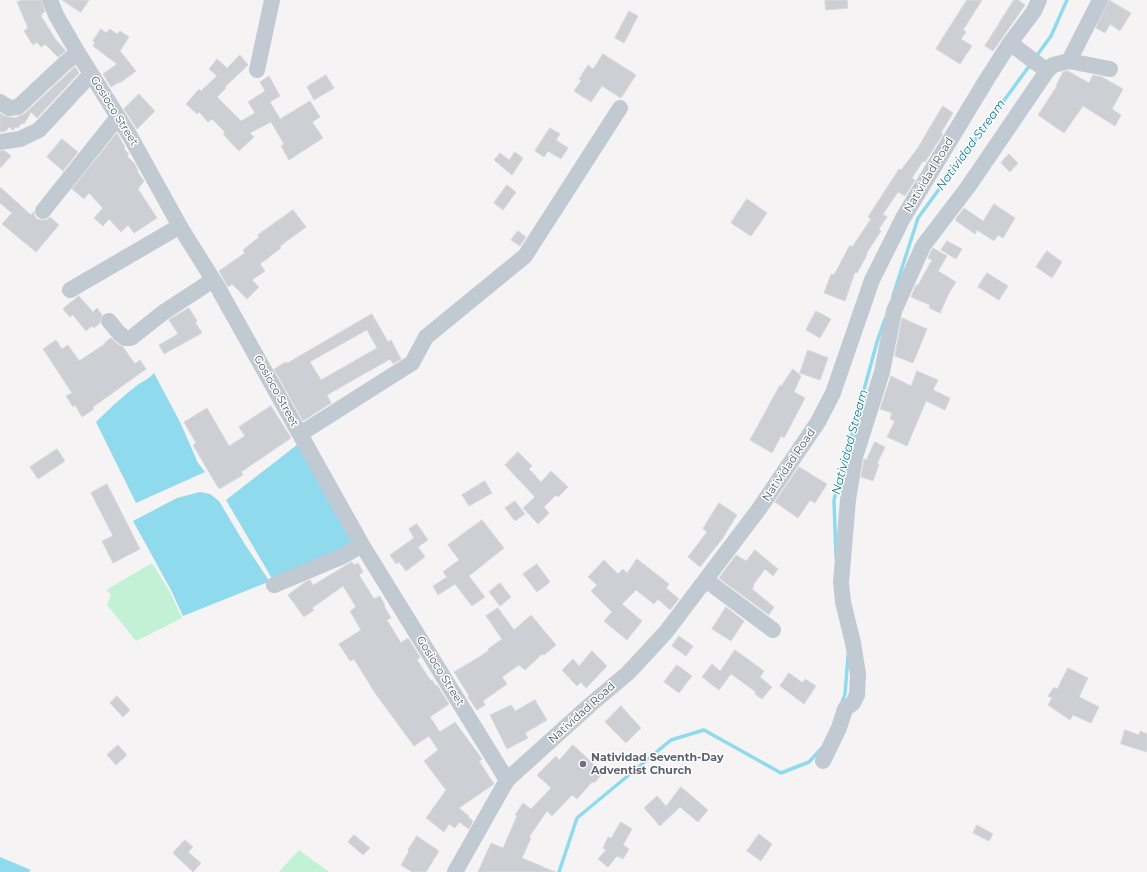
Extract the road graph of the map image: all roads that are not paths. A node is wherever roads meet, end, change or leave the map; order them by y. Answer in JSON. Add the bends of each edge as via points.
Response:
{"nodes":[{"id":1,"x":50,"y":0,"type":"edge"},
{"id":2,"x":272,"y":0,"type":"edge"},
{"id":3,"x":1038,"y":0,"type":"edge"},
{"id":4,"x":1100,"y":0,"type":"edge"},
{"id":5,"x":1010,"y":42,"type":"junction"},
{"id":6,"x":78,"y":53,"type":"junction"},
{"id":7,"x":1069,"y":61,"type":"junction"},
{"id":8,"x":1037,"y":64,"type":"junction"},
{"id":9,"x":1110,"y":69,"type":"dead end"},
{"id":10,"x":257,"y":70,"type":"dead end"},
{"id":11,"x":91,"y":74,"type":"junction"},
{"id":12,"x":0,"y":102,"type":"edge"},
{"id":13,"x":620,"y":108,"type":"dead end"},
{"id":14,"x":118,"y":117,"type":"junction"},
{"id":15,"x":0,"y":142,"type":"edge"},
{"id":16,"x":43,"y":211,"type":"dead end"},
{"id":17,"x":180,"y":226,"type":"junction"},
{"id":18,"x":213,"y":280,"type":"junction"},
{"id":19,"x":70,"y":290,"type":"dead end"},
{"id":20,"x":109,"y":321,"type":"dead end"},
{"id":21,"x":300,"y":434,"type":"junction"},
{"id":22,"x":362,"y":545,"type":"junction"},
{"id":23,"x":706,"y":580,"type":"junction"},
{"id":24,"x":274,"y":585,"type":"dead end"},
{"id":25,"x":773,"y":630,"type":"dead end"},
{"id":26,"x":823,"y":761,"type":"dead end"},
{"id":27,"x":507,"y":780,"type":"junction"},
{"id":28,"x":455,"y":872,"type":"edge"}],
"edges":[{"from":1,"to":6,"type":"street","name":"Gosioco Street"},
{"from":2,"to":10,"type":"street"},
{"from":3,"to":5,"type":"street","name":"Natividad Road","via":[[1034,11]]},
{"from":4,"to":7,"type":"street"},
{"from":5,"to":8,"type":"street"},
{"from":5,"to":23,"type":"street","name":"Natividad Road","via":[[903,218],[872,280],[825,410],[759,509]]},
{"from":6,"to":11,"type":"street","name":"Gosioco Street"},
{"from":6,"to":12,"type":"street","via":[[18,107],[9,108]]},
{"from":7,"to":8,"type":"street","via":[[1053,65]]},
{"from":7,"to":9,"type":"street"},
{"from":8,"to":26,"type":"street","via":[[968,187],[923,246],[894,311],[882,372],[855,457],[848,500],[841,582],[858,674],[857,695],[853,703],[845,709]]},
{"from":11,"to":14,"type":"street","name":"Gosioco Street"},
{"from":11,"to":15,"type":"street","via":[[39,130],[20,139]]},
{"from":13,"to":21,"type":"street","via":[[525,256],[426,338],[412,363]]},
{"from":14,"to":16,"type":"street"},
{"from":14,"to":17,"type":"street","name":"Gosioco Street"},
{"from":17,"to":18,"type":"street","name":"Gosioco Street"},
{"from":17,"to":19,"type":"street"},
{"from":18,"to":20,"type":"street","via":[[164,312],[131,338],[125,338]]},
{"from":18,"to":21,"type":"street","name":"Gosioco Street"},
{"from":21,"to":22,"type":"street","name":"Gosioco Street"},
{"from":22,"to":24,"type":"street","via":[[343,556]]},
{"from":22,"to":27,"type":"street","name":"Gosioco Street"},
{"from":23,"to":25,"type":"street"},
{"from":23,"to":27,"type":"street","name":"Natividad Road","via":[[666,632],[628,673]]},
{"from":27,"to":28,"type":"street","name":"Natividad Road"}]}
